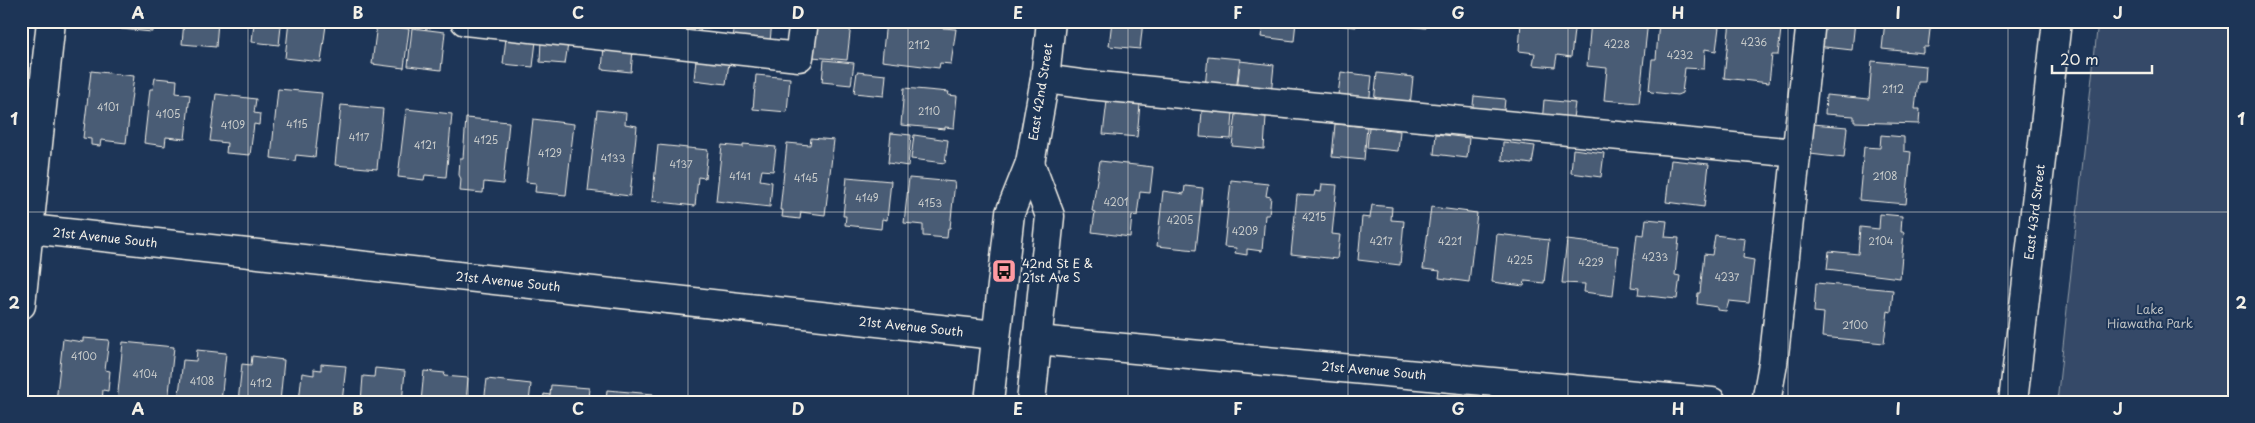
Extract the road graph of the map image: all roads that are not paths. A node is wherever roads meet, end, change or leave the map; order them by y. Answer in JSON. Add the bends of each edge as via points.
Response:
{"nodes":[{"id":1,"x":51,"y":21,"type":"edge"},
{"id":2,"x":465,"y":21,"type":"edge"},
{"id":3,"x":804,"y":21,"type":"edge"},
{"id":4,"x":1051,"y":21,"type":"edge"},
{"id":5,"x":1811,"y":21,"type":"edge"},
{"id":6,"x":2057,"y":21,"type":"edge"},
{"id":7,"x":1045,"y":79,"type":"junction"},
{"id":8,"x":1796,"y":153,"type":"junction"},
{"id":9,"x":1030,"y":163,"type":"junction"},
{"id":10,"x":25,"y":229,"type":"edge"},
{"id":11,"x":21,"y":305,"type":"edge"},
{"id":12,"x":995,"y":336,"type":"junction"},
{"id":13,"x":1036,"y":340,"type":"junction"},
{"id":14,"x":989,"y":402,"type":"edge"},
{"id":15,"x":1031,"y":402,"type":"edge"},
{"id":16,"x":1712,"y":402,"type":"edge"},
{"id":17,"x":1766,"y":402,"type":"edge"},
{"id":18,"x":2013,"y":402,"type":"edge"}],
"edges":[{"from":1,"to":10,"type":"street"},
{"from":2,"to":3,"type":"street","via":[[799,57]]},
{"from":4,"to":7,"type":"street","name":"East 42nd Street"},
{"from":5,"to":8,"type":"street"},
{"from":6,"to":18,"type":"street","name":"East 43rd Street"},
{"from":7,"to":8,"type":"street"},
{"from":7,"to":9,"type":"street","name":"East 42nd Street"},
{"from":8,"to":17,"type":"street"},
{"from":9,"to":12,"type":"street","name":"East 42nd Street","via":[[1010,213]]},
{"from":9,"to":13,"type":"street","via":[[1050,216]]},
{"from":10,"to":11,"type":"street"},
{"from":10,"to":12,"type":"street","name":"21st Avenue South"},
{"from":12,"to":14,"type":"street","name":"East 42nd Street"},
{"from":13,"to":15,"type":"street"},
{"from":13,"to":16,"type":"street","name":"21st Avenue South"}]}
